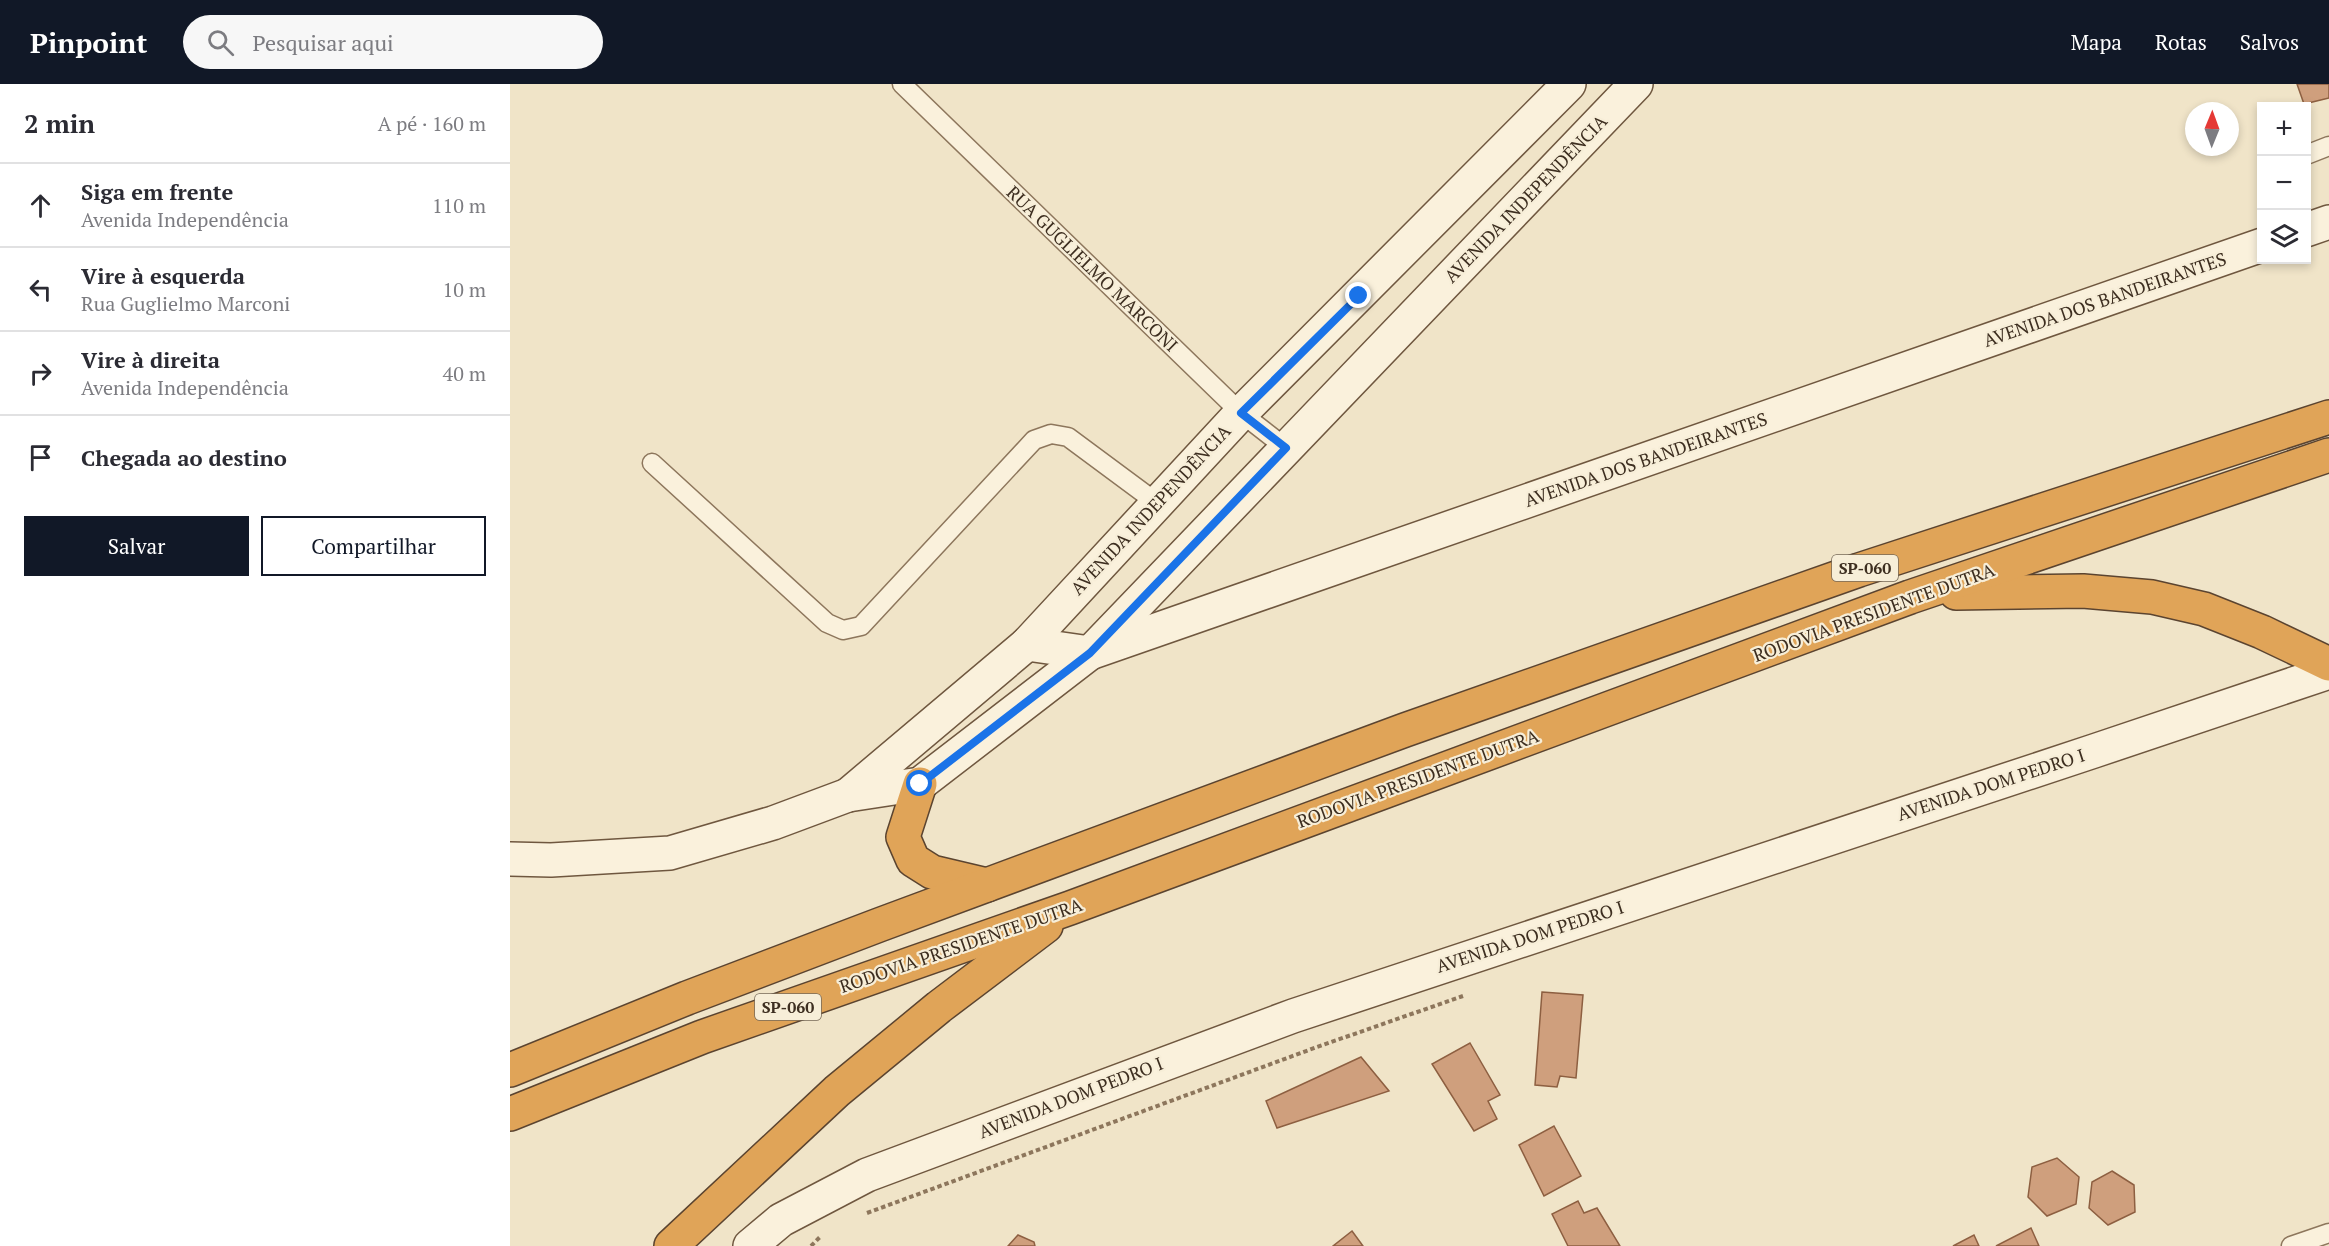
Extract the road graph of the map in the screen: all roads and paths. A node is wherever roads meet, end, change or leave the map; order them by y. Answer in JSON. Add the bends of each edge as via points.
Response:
{"nodes":[{"id":1,"x":902,"y":84,"type":"edge"},
{"id":2,"x":1569,"y":84,"type":"edge"},
{"id":3,"x":1636,"y":84,"type":"edge"},
{"id":4,"x":2329,"y":146,"type":"edge"},
{"id":5,"x":2311,"y":153,"type":"edge"},
{"id":6,"x":2329,"y":222,"type":"edge"},
{"id":7,"x":2311,"y":229,"type":"edge"},
{"id":8,"x":2257,"y":247,"type":"edge"},
{"id":9,"x":1241,"y":413,"type":"junction"},
{"id":10,"x":2329,"y":417,"type":"edge"},
{"id":11,"x":1286,"y":448,"type":"junction"},
{"id":12,"x":2329,"y":455,"type":"edge"},
{"id":13,"x":652,"y":463,"type":"dead end"},
{"id":14,"x":1157,"y":503,"type":"junction"},
{"id":15,"x":1910,"y":597,"type":"junction"},
{"id":16,"x":1027,"y":644,"type":"junction"},
{"id":17,"x":1090,"y":653,"type":"junction"},
{"id":18,"x":2329,"y":664,"type":"edge"},
{"id":19,"x":2329,"y":672,"type":"edge"},
{"id":20,"x":920,"y":784,"type":"junction"},
{"id":21,"x":848,"y":795,"type":"junction"},
{"id":22,"x":510,"y":859,"type":"edge"},
{"id":23,"x":551,"y":860,"type":"junction"},
{"id":24,"x":510,"y":871,"type":"edge"},
{"id":25,"x":987,"y":885,"type":"junction"},
{"id":26,"x":1070,"y":908,"type":"junction"},
{"id":27,"x":510,"y":1070,"type":"edge"},
{"id":28,"x":510,"y":1114,"type":"edge"},
{"id":29,"x":2329,"y":1233,"type":"edge"},
{"id":30,"x":671,"y":1246,"type":"edge"},
{"id":31,"x":750,"y":1246,"type":"edge"},
{"id":32,"x":2291,"y":1246,"type":"edge"}],
"edges":[{"from":1,"to":9,"type":"lane","name":"RUA GUGLIELMO MARCONI"},
{"from":2,"to":9,"type":"main road","name":"AVENIDA INDEPENDÊNCIA"},
{"from":3,"to":11,"type":"main road","name":"AVENIDA INDEPENDÊNCIA"},
{"from":4,"to":5,"type":"lane"},
{"from":6,"to":7,"type":"main road"},
{"from":8,"to":17,"type":"main road","name":"AVENIDA DOS BANDEIRANTES"},
{"from":9,"to":11,"type":"lane","name":"RUA GUGLIELMO MARCONI"},
{"from":9,"to":14,"type":"main road","name":"AVENIDA INDEPENDÊNCIA"},
{"from":10,"to":25,"type":"highway","number":"SP-060","via":[[1848,574],[1405,730]]},
{"from":11,"to":17,"type":"main road","name":"AVENIDA INDEPENDÊNCIA"},
{"from":12,"to":15,"type":"highway","name":"RODOVIA PRESIDENTE DUTRA","number":"SP-060"},
{"from":13,"to":14,"type":"lane","via":[[827,623],[843,630],[861,627],[1034,440],[1051,434],[1068,437]]},
{"from":14,"to":16,"type":"main road","name":"AVENIDA INDEPENDÊNCIA"},
{"from":15,"to":18,"type":"highway","via":[[2052,591],[2152,597],[2204,609]]},
{"from":15,"to":26,"type":"highway","name":"RODOVIA PRESIDENTE DUTRA","number":"SP-060"},
{"from":16,"to":17,"type":"main road","name":"AVENIDA DOS BANDEIRANTES"},
{"from":16,"to":21,"type":"main road","name":"AVENIDA INDEPENDÊNCIA"},
{"from":17,"to":20,"type":"main road","name":"AVENIDA INDEPENDÊNCIA"},
{"from":19,"to":31,"type":"main road","name":"AVENIDA DOM PEDRO I","via":[[1293,1016],[867,1175],[781,1220]]},
{"from":20,"to":21,"type":"main road"},
{"from":20,"to":25,"type":"highway","via":[[903,837],[913,860],[932,872]]},
{"from":21,"to":23,"type":"main road","via":[[670,854]]},
{"from":22,"to":23,"type":"main road"},
{"from":23,"to":24,"type":"main road"},
{"from":25,"to":27,"type":"highway","number":"SP-060","via":[[687,998]]},
{"from":26,"to":28,"type":"highway","name":"RODOVIA PRESIDENTE DUTRA","number":"SP-060","via":[[702,1037]]},
{"from":26,"to":30,"type":"highway","via":[[837,1090]]},
{"from":29,"to":32,"type":"lane"}]}
